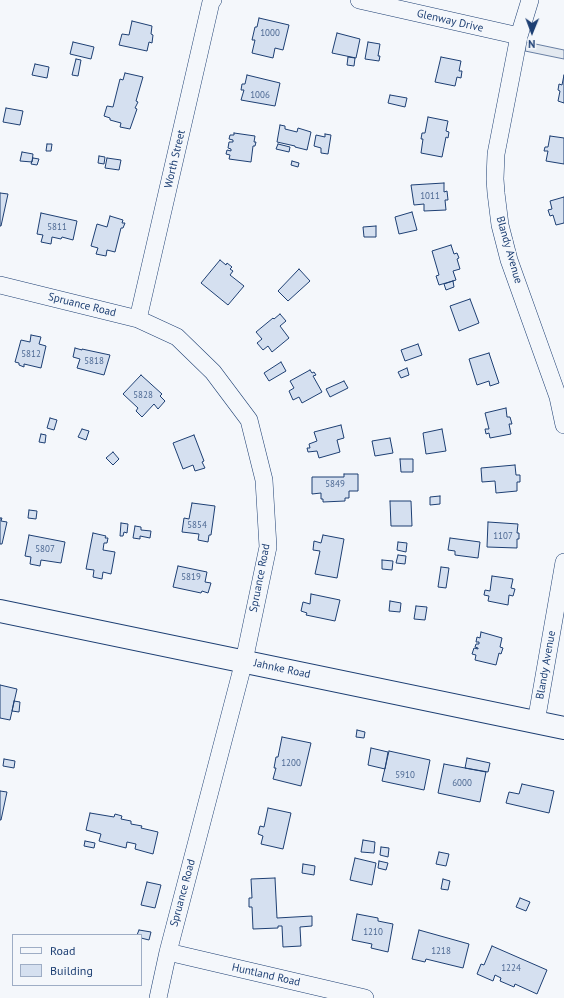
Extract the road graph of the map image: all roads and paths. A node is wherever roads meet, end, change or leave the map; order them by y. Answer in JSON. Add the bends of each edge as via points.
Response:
{"nodes":[{"id":1,"x":213,"y":0,"type":"edge"},
{"id":2,"x":359,"y":0,"type":"edge"},
{"id":3,"x":530,"y":0,"type":"edge"},
{"id":4,"x":519,"y":36,"type":"junction"},
{"id":5,"x":0,"y":285,"type":"edge"},
{"id":6,"x":138,"y":318,"type":"junction"},
{"id":7,"x":564,"y":425,"type":"edge"},
{"id":8,"x":564,"y":562,"type":"edge"},
{"id":9,"x":0,"y":612,"type":"edge"},
{"id":10,"x":244,"y":661,"type":"junction"},
{"id":11,"x":536,"y":722,"type":"junction"},
{"id":12,"x":564,"y":728,"type":"edge"},
{"id":13,"x":168,"y":952,"type":"junction"},
{"id":14,"x":158,"y":998,"type":"edge"},
{"id":15,"x":365,"y":998,"type":"edge"}],
"edges":[{"from":1,"to":6,"type":"street","name":"Worth Street"},
{"from":2,"to":4,"type":"street","name":"Glenway Drive"},
{"from":3,"to":4,"type":"street","name":"Blandy Avenue"},
{"from":4,"to":7,"type":"street","name":"Blandy Avenue","via":[[496,154],[496,193],[500,226],[508,254],[558,397]]},
{"from":5,"to":6,"type":"street","name":"Spruance Road"},
{"from":6,"to":10,"type":"street","name":"Spruance Road","via":[[177,337],[214,372],[249,420],[264,480],[268,547]]},
{"from":8,"to":11,"type":"street","name":"Blandy Avenue"},
{"from":9,"to":10,"type":"main road","name":"Jahnke Road"},
{"from":10,"to":11,"type":"main road","name":"Jahnke Road"},
{"from":10,"to":13,"type":"street","name":"Spruance Road"},
{"from":11,"to":12,"type":"main road","name":"Jahnke Road"},
{"from":13,"to":14,"type":"street","name":"Spruance Road"},
{"from":13,"to":15,"type":"street","name":"Huntland Road"}]}
